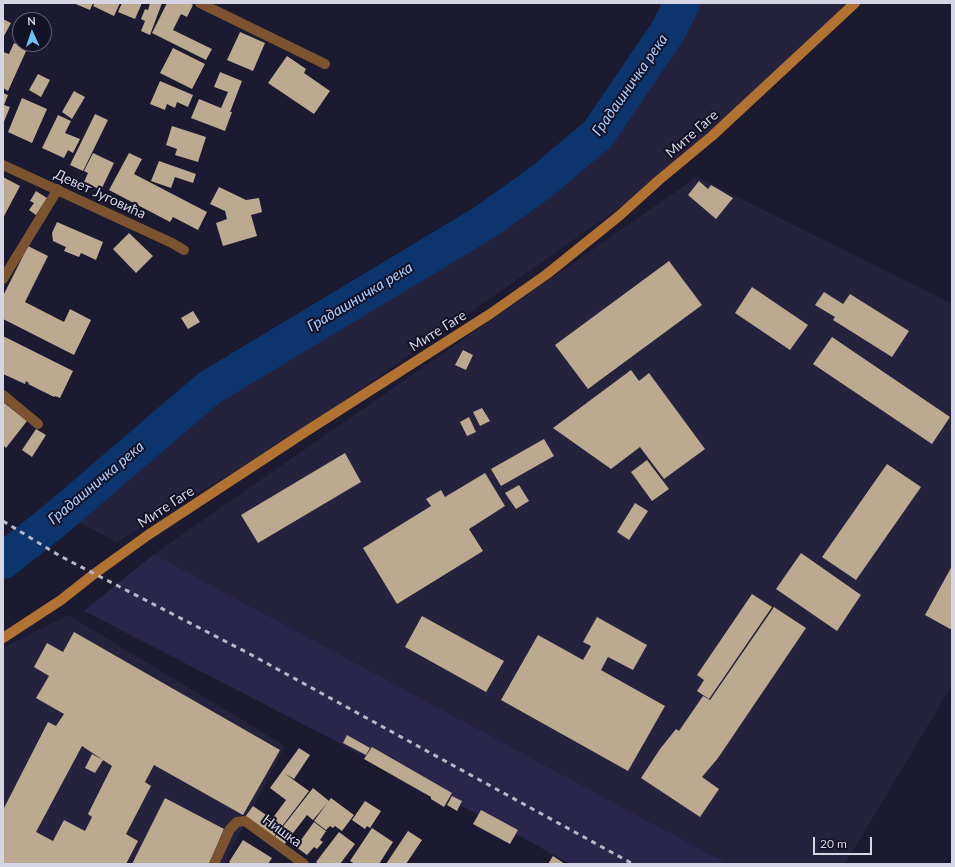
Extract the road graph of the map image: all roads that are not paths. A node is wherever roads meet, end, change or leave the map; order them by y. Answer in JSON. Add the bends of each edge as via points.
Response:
{"nodes":[{"id":1,"x":200,"y":3,"type":"edge"},
{"id":2,"x":855,"y":3,"type":"edge"},
{"id":3,"x":325,"y":64,"type":"dead end"},
{"id":4,"x":3,"y":165,"type":"edge"},
{"id":5,"x":58,"y":189,"type":"junction"},
{"id":6,"x":184,"y":250,"type":"dead end"},
{"id":7,"x":3,"y":279,"type":"edge"},
{"id":8,"x":3,"y":395,"type":"edge"},
{"id":9,"x":38,"y":424,"type":"dead end"},
{"id":10,"x":3,"y":638,"type":"edge"},
{"id":11,"x":214,"y":864,"type":"edge"},
{"id":12,"x":304,"y":864,"type":"edge"}],
"edges":[{"from":1,"to":3,"type":"street"},
{"from":2,"to":10,"type":"main road","name":"Мите Гаге","via":[[712,136],[547,274],[490,314],[148,535],[61,600]]},
{"from":4,"to":5,"type":"street","name":"Девет Југовића"},
{"from":5,"to":6,"type":"street","name":"Девет Југовића"},
{"from":5,"to":7,"type":"street"},
{"from":8,"to":9,"type":"street"},
{"from":11,"to":12,"type":"street","name":"Нишка","via":[[230,829],[237,822],[245,821]]}]}
